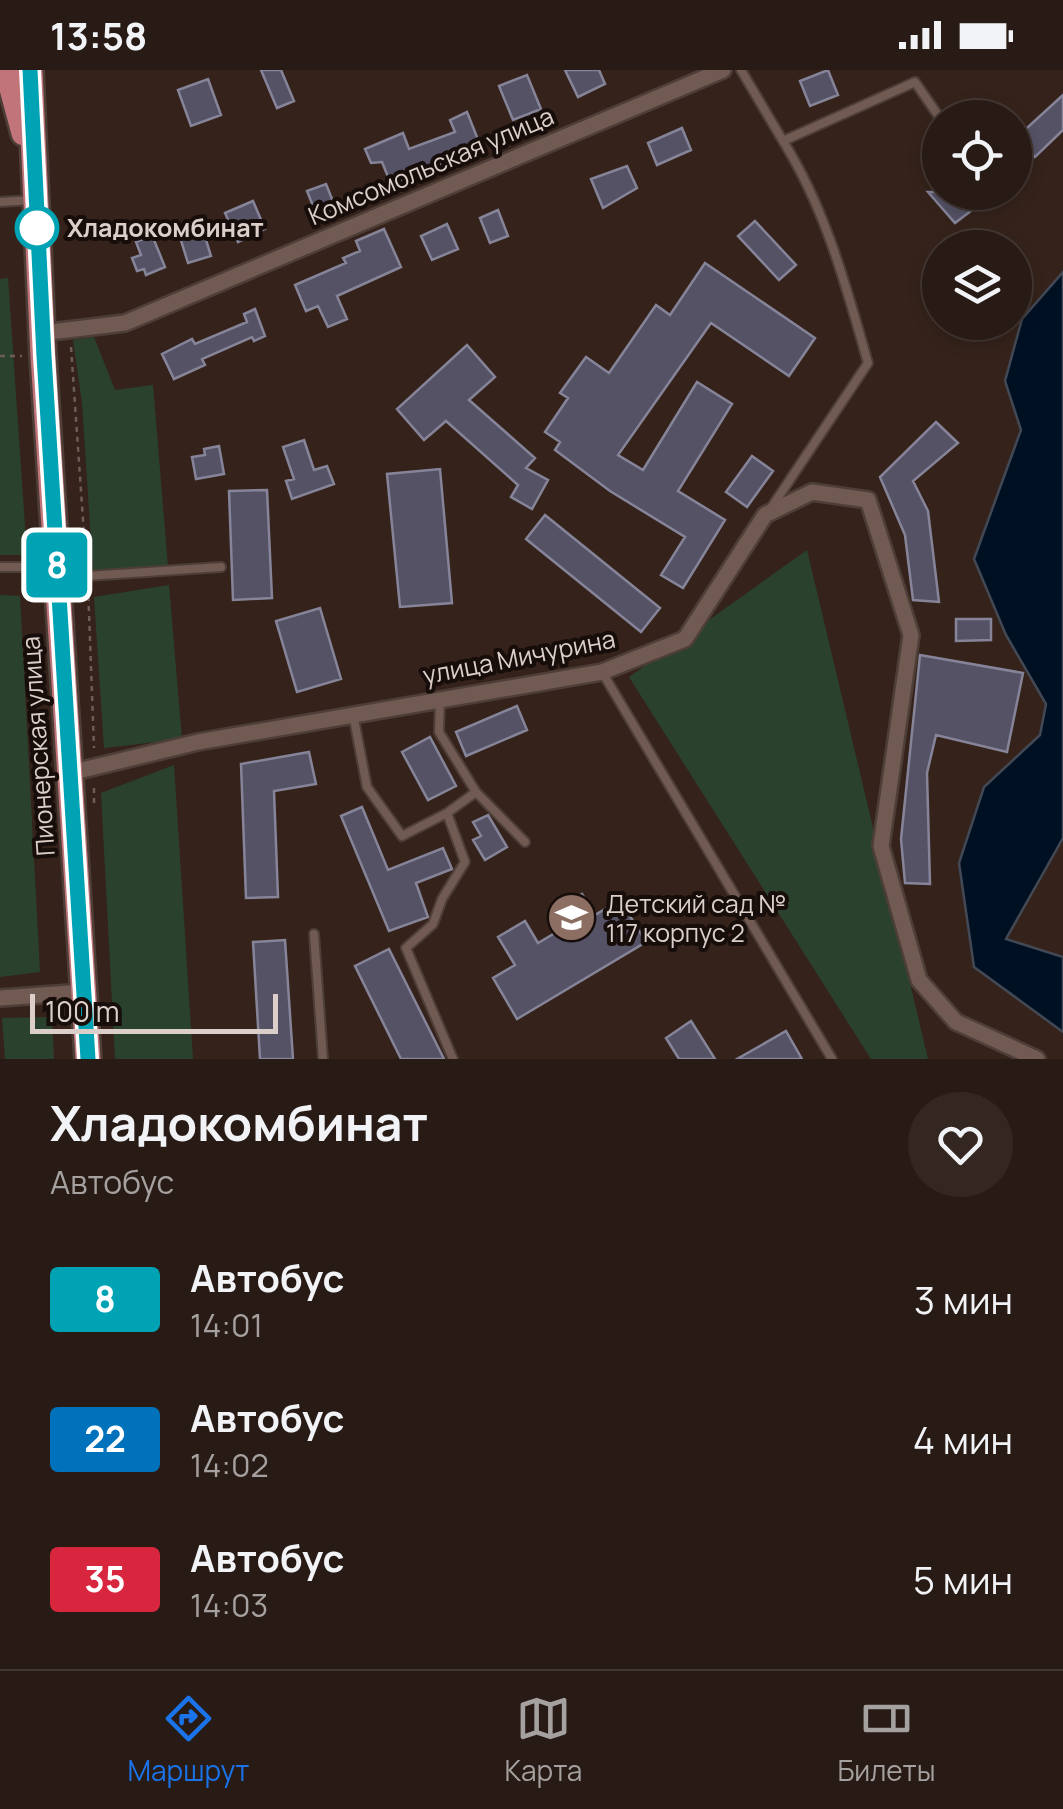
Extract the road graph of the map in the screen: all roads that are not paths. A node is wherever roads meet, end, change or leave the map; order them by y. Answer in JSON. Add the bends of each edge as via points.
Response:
{"nodes":[{"id":1,"x":7,"y":70,"type":"edge"},
{"id":2,"x":30,"y":70,"type":"edge"},
{"id":3,"x":723,"y":70,"type":"edge"},
{"id":4,"x":741,"y":70,"type":"edge"},
{"id":5,"x":928,"y":100,"type":"edge"},
{"id":6,"x":783,"y":141,"type":"junction"},
{"id":7,"x":35,"y":171,"type":"junction"},
{"id":8,"x":36,"y":200,"type":"junction"},
{"id":9,"x":0,"y":202,"type":"edge"},
{"id":10,"x":42,"y":333,"type":"junction"},
{"id":11,"x":765,"y":516,"type":"junction"},
{"id":12,"x":0,"y":567,"type":"edge"},
{"id":13,"x":57,"y":567,"type":"junction"},
{"id":14,"x":221,"y":568,"type":"dead end"},
{"id":15,"x":602,"y":672,"type":"junction"},
{"id":16,"x":440,"y":698,"type":"junction"},
{"id":17,"x":353,"y":714,"type":"junction"},
{"id":18,"x":82,"y":770,"type":"junction"},
{"id":19,"x":476,"y":792,"type":"junction"},
{"id":20,"x":447,"y":813,"type":"junction"},
{"id":21,"x":525,"y":842,"type":"dead end"},
{"id":22,"x":314,"y":934,"type":"dead end"},
{"id":23,"x":84,"y":992,"type":"junction"},
{"id":24,"x":0,"y":998,"type":"edge"},
{"id":25,"x":88,"y":1059,"type":"edge"},
{"id":26,"x":324,"y":1059,"type":"edge"},
{"id":27,"x":453,"y":1059,"type":"edge"},
{"id":28,"x":832,"y":1059,"type":"edge"},
{"id":29,"x":1036,"y":1059,"type":"edge"}],
"edges":[{"from":1,"to":7,"type":"main road"},
{"from":2,"to":7,"type":"main road","name":"Пионерская улица"},
{"from":3,"to":10,"type":"street","name":"Комсомольская улица","via":[[125,323]]},
{"from":4,"to":6,"type":"lane"},
{"from":5,"to":6,"type":"lane","via":[[915,82]]},
{"from":6,"to":11,"type":"lane","via":[[811,186],[868,363]]},
{"from":7,"to":8,"type":"main road","name":"Пионерская улица"},
{"from":8,"to":9,"type":"lane"},
{"from":8,"to":10,"type":"main road","name":"Пионерская улица"},
{"from":10,"to":13,"type":"main road","name":"Пионерская улица"},
{"from":11,"to":15,"type":"street","name":"улица Мичурина","via":[[685,640]]},
{"from":11,"to":29,"type":"street","via":[[812,492],[868,500],[912,634],[882,846],[918,980],[956,1022]]},
{"from":12,"to":13,"type":"lane"},
{"from":13,"to":14,"type":"lane","via":[[88,576]]},
{"from":13,"to":18,"type":"main road","name":"Пионерская улица"},
{"from":15,"to":16,"type":"street","name":"улица Мичурина"},
{"from":15,"to":28,"type":"lane"},
{"from":16,"to":17,"type":"street","name":"улица Мичурина"},
{"from":16,"to":19,"type":"lane","via":[[439,732]]},
{"from":17,"to":18,"type":"street","name":"улица Мичурина"},
{"from":17,"to":20,"type":"lane","via":[[367,788],[402,836]]},
{"from":18,"to":23,"type":"main road","name":"Пионерская улица"},
{"from":19,"to":20,"type":"lane"},
{"from":19,"to":21,"type":"lane"},
{"from":20,"to":27,"type":"lane","via":[[466,862],[433,924],[406,948]]},
{"from":22,"to":26,"type":"lane"},
{"from":23,"to":24,"type":"street"},
{"from":23,"to":25,"type":"main road","name":"Пионерская улица"}]}
